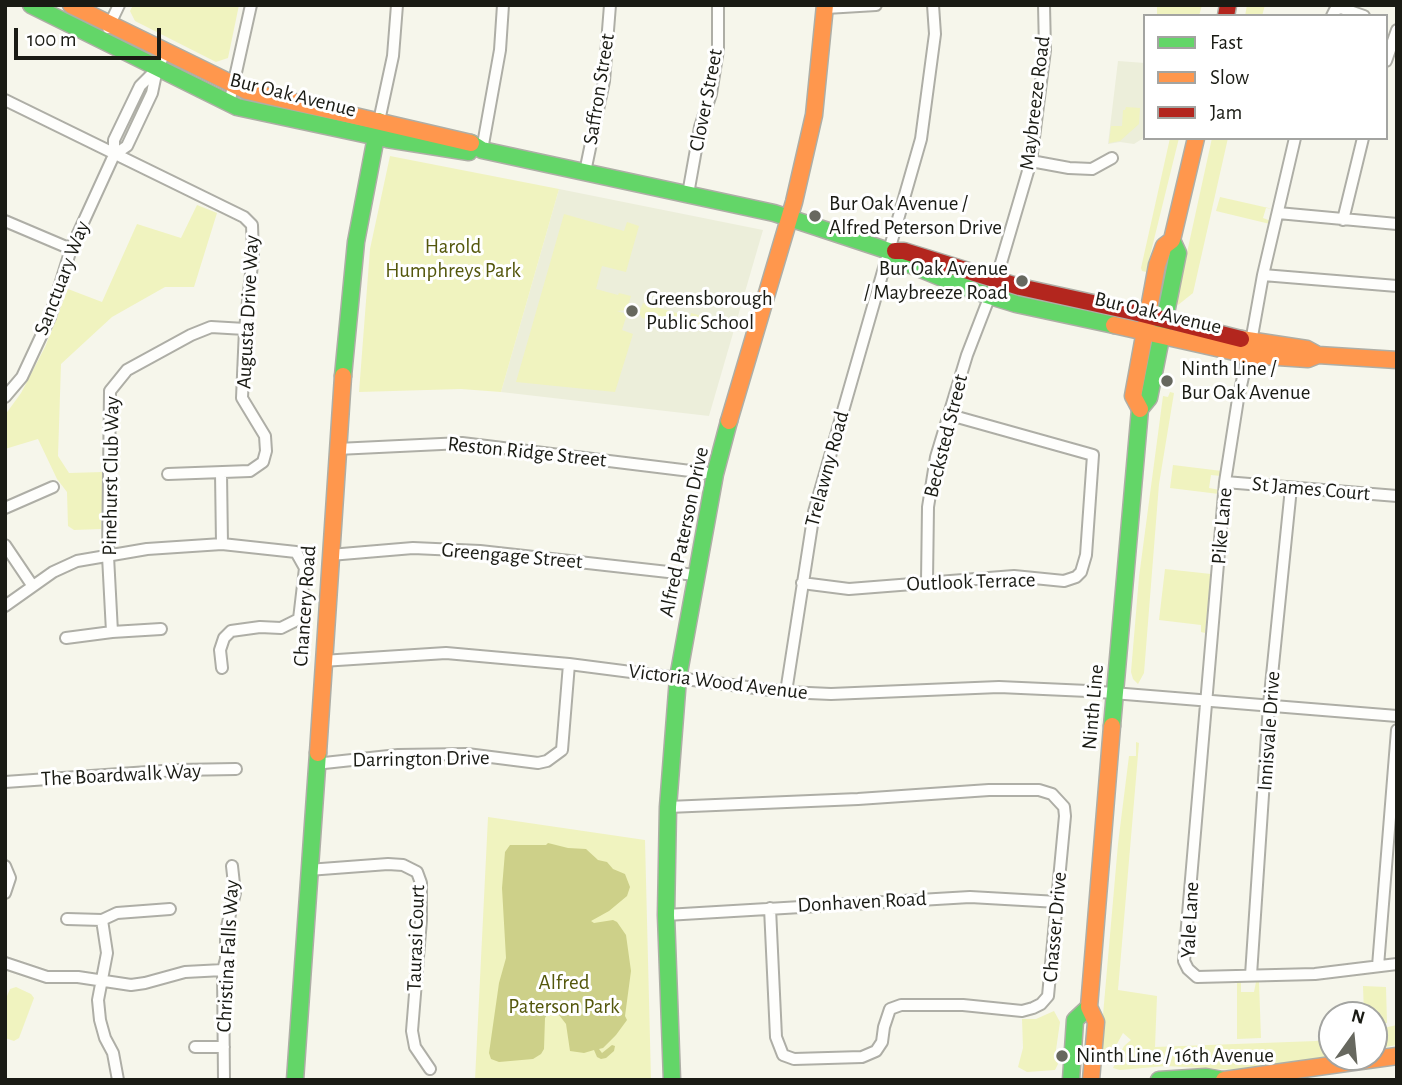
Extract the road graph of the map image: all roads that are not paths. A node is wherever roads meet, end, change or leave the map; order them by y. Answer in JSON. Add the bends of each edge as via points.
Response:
{"nodes":[{"id":1,"x":31,"y":5,"type":"edge"},
{"id":2,"x":71,"y":5,"type":"edge"},
{"id":3,"x":119,"y":5,"type":"edge"},
{"id":4,"x":251,"y":5,"type":"edge"},
{"id":5,"x":397,"y":5,"type":"edge"},
{"id":6,"x":503,"y":5,"type":"edge"},
{"id":7,"x":610,"y":5,"type":"edge"},
{"id":8,"x":718,"y":5,"type":"edge"},
{"id":9,"x":876,"y":5,"type":"edge"},
{"id":10,"x":933,"y":5,"type":"edge"},
{"id":11,"x":1044,"y":5,"type":"edge"},
{"id":12,"x":825,"y":7,"type":"edge"},
{"id":13,"x":1334,"y":14,"type":"edge"},
{"id":14,"x":1358,"y":14,"type":"edge"},
{"id":15,"x":110,"y":25,"type":"junction"},
{"id":16,"x":1397,"y":30,"type":"edge"},
{"id":17,"x":102,"y":41,"type":"junction"},
{"id":18,"x":165,"y":52,"type":"junction"},
{"id":19,"x":1388,"y":55,"type":"edge"},
{"id":20,"x":157,"y":69,"type":"junction"},
{"id":21,"x":234,"y":86,"type":"junction"},
{"id":22,"x":5,"y":100,"type":"edge"},
{"id":23,"x":229,"y":104,"type":"junction"},
{"id":24,"x":378,"y":129,"type":"junction"},
{"id":25,"x":1196,"y":140,"type":"edge"},
{"id":26,"x":1295,"y":140,"type":"edge"},
{"id":27,"x":1363,"y":140,"type":"edge"},
{"id":28,"x":482,"y":150,"type":"junction"},
{"id":29,"x":114,"y":155,"type":"junction"},
{"id":30,"x":1112,"y":158,"type":"dead end"},
{"id":31,"x":1031,"y":161,"type":"junction"},
{"id":32,"x":585,"y":172,"type":"junction"},
{"id":33,"x":688,"y":194,"type":"junction"},
{"id":34,"x":1278,"y":213,"type":"junction"},
{"id":35,"x":790,"y":217,"type":"junction"},
{"id":36,"x":1343,"y":220,"type":"junction"},
{"id":37,"x":5,"y":221,"type":"edge"},
{"id":38,"x":1397,"y":224,"type":"edge"},
{"id":39,"x":1172,"y":240,"type":"junction"},
{"id":40,"x":72,"y":249,"type":"junction"},
{"id":41,"x":889,"y":251,"type":"junction"},
{"id":42,"x":1263,"y":275,"type":"junction"},
{"id":43,"x":996,"y":280,"type":"junction"},
{"id":44,"x":1397,"y":286,"type":"edge"},
{"id":45,"x":990,"y":296,"type":"junction"},
{"id":46,"x":1145,"y":323,"type":"junction"},
{"id":47,"x":1162,"y":328,"type":"junction"},
{"id":48,"x":245,"y":329,"type":"junction"},
{"id":49,"x":1249,"y":348,"type":"junction"},
{"id":50,"x":1397,"y":360,"type":"edge"},
{"id":51,"x":5,"y":397,"type":"edge"},
{"id":52,"x":1140,"y":409,"type":"junction"},
{"id":53,"x":950,"y":415,"type":"junction"},
{"id":54,"x":337,"y":449,"type":"junction"},
{"id":55,"x":221,"y":473,"type":"junction"},
{"id":56,"x":168,"y":474,"type":"dead end"},
{"id":57,"x":715,"y":474,"type":"junction"},
{"id":58,"x":1225,"y":482,"type":"junction"},
{"id":59,"x":53,"y":487,"type":"dead end"},
{"id":60,"x":1291,"y":488,"type":"junction"},
{"id":61,"x":1397,"y":496,"type":"edge"},
{"id":62,"x":5,"y":508,"type":"edge"},
{"id":63,"x":222,"y":544,"type":"junction"},
{"id":64,"x":5,"y":545,"type":"edge"},
{"id":65,"x":330,"y":555,"type":"junction"},
{"id":66,"x":108,"y":556,"type":"junction"},
{"id":67,"x":695,"y":575,"type":"junction"},
{"id":68,"x":927,"y":581,"type":"junction"},
{"id":69,"x":802,"y":583,"type":"junction"},
{"id":70,"x":32,"y":585,"type":"junction"},
{"id":71,"x":5,"y":606,"type":"edge"},
{"id":72,"x":161,"y":629,"type":"dead end"},
{"id":73,"x":112,"y":632,"type":"junction"},
{"id":74,"x":65,"y":638,"type":"dead end"},
{"id":75,"x":322,"y":661,"type":"junction"},
{"id":76,"x":569,"y":664,"type":"junction"},
{"id":77,"x":222,"y":668,"type":"dead end"},
{"id":78,"x":678,"y":678,"type":"junction"},
{"id":79,"x":786,"y":692,"type":"junction"},
{"id":80,"x":1115,"y":694,"type":"junction"},
{"id":81,"x":1206,"y":700,"type":"junction"},
{"id":82,"x":1269,"y":705,"type":"junction"},
{"id":83,"x":1397,"y":716,"type":"edge"},
{"id":84,"x":1397,"y":730,"type":"edge"},
{"id":85,"x":315,"y":764,"type":"junction"},
{"id":86,"x":236,"y":769,"type":"dead end"},
{"id":87,"x":5,"y":782,"type":"edge"},
{"id":88,"x":668,"y":807,"type":"junction"},
{"id":89,"x":5,"y":866,"type":"edge"},
{"id":90,"x":232,"y":866,"type":"dead end"},
{"id":91,"x":308,"y":870,"type":"junction"},
{"id":92,"x":5,"y":893,"type":"edge"},
{"id":93,"x":1058,"y":902,"type":"junction"},
{"id":94,"x":770,"y":908,"type":"junction"},
{"id":95,"x":170,"y":909,"type":"dead end"},
{"id":96,"x":666,"y":915,"type":"junction"},
{"id":97,"x":67,"y":919,"type":"dead end"},
{"id":98,"x":102,"y":920,"type":"junction"},
{"id":99,"x":5,"y":963,"type":"edge"},
{"id":100,"x":1397,"y":964,"type":"edge"},
{"id":101,"x":1378,"y":966,"type":"junction"},
{"id":102,"x":223,"y":971,"type":"junction"},
{"id":103,"x":1251,"y":975,"type":"junction"},
{"id":104,"x":101,"y":980,"type":"junction"},
{"id":105,"x":1089,"y":1007,"type":"junction"},
{"id":106,"x":223,"y":1047,"type":"junction"},
{"id":107,"x":195,"y":1048,"type":"dead end"},
{"id":108,"x":1397,"y":1056,"type":"edge"},
{"id":109,"x":430,"y":1069,"type":"dead end"},
{"id":110,"x":118,"y":1080,"type":"edge"},
{"id":111,"x":224,"y":1080,"type":"edge"},
{"id":112,"x":295,"y":1080,"type":"edge"},
{"id":113,"x":672,"y":1080,"type":"edge"},
{"id":114,"x":1071,"y":1080,"type":"edge"},
{"id":115,"x":1091,"y":1080,"type":"edge"},
{"id":116,"x":1159,"y":1080,"type":"edge"},
{"id":117,"x":1223,"y":1080,"type":"edge"}],
"edges":[{"from":1,"to":17,"type":"street","name":"Bur Oak Avenue"},
{"from":2,"to":15,"type":"street","name":"Bur Oak Avenue"},
{"from":3,"to":15,"type":"street"},
{"from":4,"to":21,"type":"street"},
{"from":5,"to":24,"type":"street","via":[[393,56]]},
{"from":6,"to":28,"type":"street"},
{"from":7,"to":32,"type":"street","name":"Saffron Street","via":[[604,81]]},
{"from":8,"to":33,"type":"street","name":"Clover Street","via":[[718,50]]},
{"from":9,"to":12,"type":"street"},
{"from":10,"to":41,"type":"street","name":"Trelawny Road","via":[[935,34],[921,139]]},
{"from":11,"to":31,"type":"street","name":"Maybreeze Road","via":[[1045,50]]},
{"from":12,"to":35,"type":"street","name":"Alfred Paterson Drive","via":[[814,115]]},
{"from":13,"to":14,"type":"street","via":[[1339,8]]},
{"from":15,"to":17,"type":"street"},
{"from":15,"to":18,"type":"street","name":"Bur Oak Avenue"},
{"from":16,"to":19,"type":"street"},
{"from":17,"to":20,"type":"street","name":"Bur Oak Avenue"},
{"from":18,"to":20,"type":"street","name":"Sanctuary Way"},
{"from":18,"to":21,"type":"street","name":"Bur Oak Avenue"},
{"from":20,"to":23,"type":"street","name":"Bur Oak Avenue"},
{"from":20,"to":29,"type":"street","name":"Sanctuary Way","via":[[152,93],[127,146]]},
{"from":21,"to":23,"type":"street"},
{"from":21,"to":24,"type":"street","name":"Bur Oak Avenue"},
{"from":22,"to":29,"type":"street"},
{"from":23,"to":24,"type":"street","name":"Bur Oak Avenue"},
{"from":24,"to":28,"type":"street","name":"Bur Oak Avenue","via":[[470,142]]},
{"from":24,"to":54,"type":"street","name":"Chancery Road","via":[[356,242]]},
{"from":25,"to":39,"type":"street","name":"Ninth Line"},
{"from":26,"to":34,"type":"street","name":"Pike Lane"},
{"from":27,"to":36,"type":"street"},
{"from":28,"to":32,"type":"street","name":"Bur Oak Avenue"},
{"from":29,"to":40,"type":"street","name":"Sanctuary Way"},
{"from":29,"to":48,"type":"street","name":"Augusta Drive Way","via":[[223,206],[252,225]]},
{"from":30,"to":31,"type":"street","via":[[1092,169]]},
{"from":31,"to":43,"type":"street","name":"Maybreeze Road"},
{"from":32,"to":33,"type":"street","name":"Bur Oak Avenue"},
{"from":33,"to":35,"type":"street","name":"Bur Oak Avenue"},
{"from":34,"to":36,"type":"street"},
{"from":34,"to":42,"type":"street","name":"Pike Lane"},
{"from":35,"to":41,"type":"street","name":"Bur Oak Avenue"},
{"from":35,"to":57,"type":"street","name":"Alfred Paterson Drive"},
{"from":36,"to":38,"type":"street"},
{"from":37,"to":40,"type":"street"},
{"from":39,"to":46,"type":"street","name":"Ninth Line","via":[[1164,246],[1157,265]]},
{"from":39,"to":47,"type":"street","name":"Ninth Line","via":[[1178,253]]},
{"from":40,"to":51,"type":"street","name":"Sanctuary Way","via":[[50,317],[22,377]]},
{"from":41,"to":43,"type":"street","name":"Bur Oak Avenue","via":[[904,251]]},
{"from":41,"to":45,"type":"street","name":"Bur Oak Avenue","via":[[901,261]]},
{"from":41,"to":69,"type":"street","name":"Trelawny Road","via":[[814,512]]},
{"from":42,"to":44,"type":"street"},
{"from":42,"to":49,"type":"street","name":"Pike Lane"},
{"from":43,"to":45,"type":"street"},
{"from":43,"to":46,"type":"street","name":"Bur Oak Avenue"},
{"from":45,"to":46,"type":"street","name":"Bur Oak Avenue"},
{"from":45,"to":53,"type":"street","name":"Becksted Street"},
{"from":46,"to":47,"type":"street","name":"Bur Oak Avenue"},
{"from":46,"to":52,"type":"street","name":"Ninth Line","via":[[1133,396]]},
{"from":47,"to":49,"type":"street","name":"Bur Oak Avenue"},
{"from":47,"to":52,"type":"street","name":"Ninth Line","via":[[1149,398]]},
{"from":48,"to":55,"type":"street","name":"Augusta Drive Way","via":[[242,398],[262,429],[266,451],[263,462],[250,471]]},
{"from":48,"to":66,"type":"street","name":"Pinehurst Club Way","via":[[211,327],[191,335],[127,370],[110,391]]},
{"from":49,"to":50,"type":"street","name":"Bur Oak Avenue","via":[[1307,349],[1318,355]]},
{"from":49,"to":58,"type":"street","name":"Pike Lane"},
{"from":52,"to":80,"type":"street","name":"Ninth Line"},
{"from":53,"to":68,"type":"street","name":"Becksted Street","via":[[936,457],[928,507]]},
{"from":53,"to":68,"type":"street","name":"Outlook Terrace","via":[[1093,455],[1086,555],[1081,572],[1064,581],[1014,576]]},
{"from":54,"to":57,"type":"street","name":"Reston Ridge Street","via":[[462,443]]},
{"from":54,"to":65,"type":"street","name":"Chancery Road"},
{"from":55,"to":56,"type":"street","name":"Augusta Drive Way"},
{"from":55,"to":63,"type":"street"},
{"from":57,"to":67,"type":"street","name":"Alfred Paterson Drive"},
{"from":58,"to":60,"type":"street","name":"St James Court"},
{"from":58,"to":81,"type":"street","name":"Pike Lane"},
{"from":59,"to":62,"type":"street"},
{"from":60,"to":61,"type":"street","name":"St James Court"},
{"from":60,"to":82,"type":"street","name":"Innisvale Drive"},
{"from":63,"to":66,"type":"street"},
{"from":63,"to":77,"type":"street","via":[[296,552],[305,568],[299,619],[281,628],[231,631],[220,650]]},
{"from":64,"to":70,"type":"street"},
{"from":65,"to":67,"type":"street","name":"Greengage Street","via":[[413,548],[480,551]]},
{"from":65,"to":75,"type":"street","name":"Chancery Road"},
{"from":66,"to":70,"type":"street","via":[[65,565]]},
{"from":66,"to":73,"type":"street","name":"Pinehurst Club Way"},
{"from":67,"to":78,"type":"street","name":"Alfred Paterson Drive"},
{"from":68,"to":69,"type":"street","name":"Outlook Terrace","via":[[849,589]]},
{"from":69,"to":79,"type":"street","name":"Trelawny Road"},
{"from":70,"to":71,"type":"street"},
{"from":72,"to":73,"type":"street"},
{"from":73,"to":74,"type":"street"},
{"from":75,"to":76,"type":"street","name":"Victoria Wood Avenue","via":[[446,653]]},
{"from":75,"to":85,"type":"street","name":"Chancery Road"},
{"from":76,"to":78,"type":"street","name":"Victoria Wood Avenue"},
{"from":76,"to":85,"type":"street","name":"Darrington Drive","via":[[562,750],[547,761],[467,754],[398,755]]},
{"from":78,"to":79,"type":"street","name":"Victoria Wood Avenue"},
{"from":78,"to":88,"type":"street","name":"Alfred Paterson Drive"},
{"from":79,"to":80,"type":"street","name":"Victoria Wood Avenue","via":[[999,687]]},
{"from":80,"to":81,"type":"street","name":"Victoria Wood Avenue"},
{"from":80,"to":105,"type":"street","name":"Ninth Line"},
{"from":81,"to":82,"type":"street","name":"Victoria Wood Avenue"},
{"from":81,"to":103,"type":"street","name":"Yale Lane","via":[[1184,961],[1197,977]]},
{"from":82,"to":83,"type":"street","name":"Victoria Wood Avenue"},
{"from":82,"to":103,"type":"street","name":"Innisvale Drive"},
{"from":84,"to":101,"type":"street"},
{"from":85,"to":91,"type":"street","name":"Chancery Road"},
{"from":86,"to":87,"type":"street","name":"The Boardwalk Way"},
{"from":88,"to":93,"type":"street","name":"Chasser Drive","via":[[1039,790],[1052,794],[1064,807]]},
{"from":88,"to":96,"type":"street","name":"Alfred Paterson Drive"},
{"from":89,"to":92,"type":"street","via":[[10,878]]},
{"from":90,"to":102,"type":"street","name":"Christina Falls Way","via":[[236,883]]},
{"from":91,"to":109,"type":"street","name":"Taurasi Court","via":[[388,864],[417,872],[421,920],[412,1031],[415,1047]]},
{"from":91,"to":112,"type":"street","name":"Chancery Road"},
{"from":93,"to":94,"type":"street","name":"Donhaven Road","via":[[970,897]]},
{"from":93,"to":94,"type":"street","name":"Chasser Drive","via":[[1048,996],[1041,1004],[1023,1011],[901,1005],[890,1009],[876,1051],[862,1057],[794,1059],[783,1055],[776,1037]]},
{"from":94,"to":96,"type":"street","name":"Donhaven Road"},
{"from":95,"to":98,"type":"street","via":[[117,914]]},
{"from":96,"to":113,"type":"street","name":"Alfred Paterson Drive"},
{"from":97,"to":98,"type":"street"},
{"from":98,"to":104,"type":"street","via":[[107,953]]},
{"from":99,"to":104,"type":"street","via":[[47,977]]},
{"from":100,"to":101,"type":"street","name":"Yale Lane"},
{"from":101,"to":103,"type":"street","name":"Yale Lane","via":[[1315,974]]},
{"from":102,"to":104,"type":"street","via":[[185,972],[131,985]]},
{"from":102,"to":106,"type":"street","name":"Christina Falls Way"},
{"from":104,"to":110,"type":"street","via":[[100,1020]]},
{"from":105,"to":114,"type":"street","name":"Ninth Line","via":[[1075,1020]]},
{"from":105,"to":115,"type":"street","name":"Ninth Line","via":[[1096,1022]]},
{"from":106,"to":107,"type":"street","name":"Christina Falls Way"},
{"from":106,"to":111,"type":"street","name":"Christina Falls Way"},
{"from":108,"to":117,"type":"street"},
{"from":116,"to":117,"type":"street"}]}
